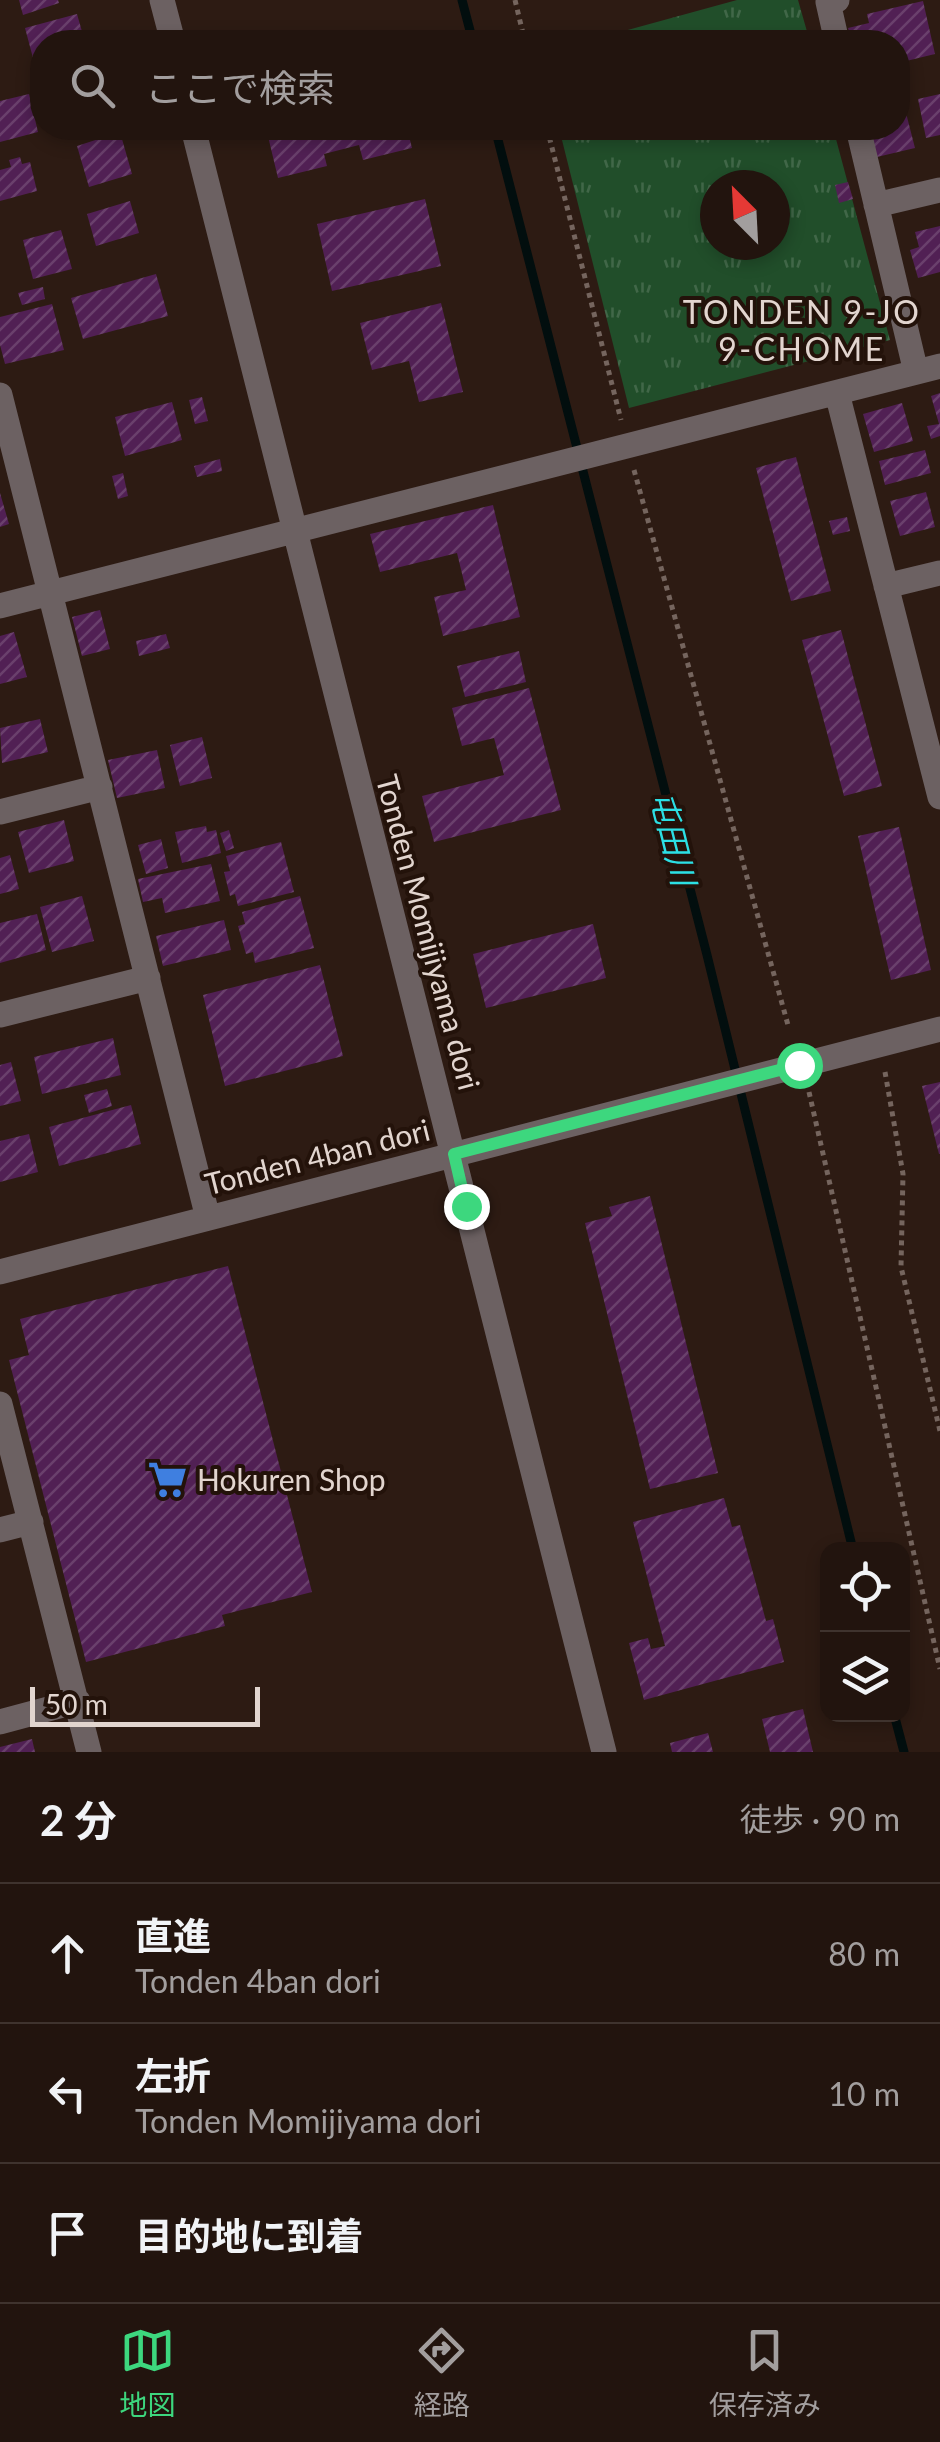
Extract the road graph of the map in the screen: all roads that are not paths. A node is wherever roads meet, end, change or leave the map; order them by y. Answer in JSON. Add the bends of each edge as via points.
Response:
{"nodes":[{"id":1,"x":162,"y":0,"type":"edge"},
{"id":2,"x":837,"y":0,"type":"edge"},
{"id":3,"x":169,"y":30,"type":"edge"},
{"id":4,"x":835,"y":30,"type":"edge"},
{"id":5,"x":196,"y":140,"type":"edge"},
{"id":6,"x":861,"y":140,"type":"edge"},
{"id":7,"x":940,"y":190,"type":"edge"},
{"id":8,"x":876,"y":205,"type":"junction"},
{"id":9,"x":928,"y":369,"type":"edge"},
{"id":10,"x":837,"y":393,"type":"junction"},
{"id":11,"x":0,"y":396,"type":"edge"},
{"id":12,"x":4,"y":429,"type":"edge"},
{"id":13,"x":292,"y":533,"type":"junction"},
{"id":14,"x":940,"y":573,"type":"edge"},
{"id":15,"x":886,"y":586,"type":"junction"},
{"id":16,"x":52,"y":593,"type":"junction"},
{"id":17,"x":0,"y":606,"type":"edge"},
{"id":18,"x":938,"y":781,"type":"edge"},
{"id":19,"x":100,"y":787,"type":"junction"},
{"id":20,"x":0,"y":812,"type":"edge"},
{"id":21,"x":148,"y":978,"type":"junction"},
{"id":22,"x":0,"y":1015,"type":"edge"},
{"id":23,"x":940,"y":1030,"type":"edge"},
{"id":24,"x":454,"y":1154,"type":"junction"},
{"id":25,"x":208,"y":1218,"type":"junction"},
{"id":26,"x":0,"y":1272,"type":"edge"},
{"id":27,"x":0,"y":1404,"type":"edge"},
{"id":28,"x":31,"y":1522,"type":"junction"},
{"id":29,"x":0,"y":1530,"type":"edge"},
{"id":30,"x":78,"y":1702,"type":"junction"},
{"id":31,"x":0,"y":1722,"type":"edge"},
{"id":32,"x":88,"y":1752,"type":"edge"},
{"id":33,"x":604,"y":1752,"type":"edge"}],
"edges":[{"from":1,"to":3,"type":"street"},
{"from":2,"to":4,"type":"street","via":[[828,2]]},
{"from":5,"to":13,"type":"street","name":"Tonden Momijiyama dori"},
{"from":6,"to":8,"type":"street"},
{"from":7,"to":8,"type":"street"},
{"from":8,"to":9,"type":"street"},
{"from":9,"to":10,"type":"street"},
{"from":10,"to":13,"type":"street"},
{"from":10,"to":15,"type":"street"},
{"from":11,"to":12,"type":"street"},
{"from":12,"to":16,"type":"street"},
{"from":13,"to":16,"type":"street"},
{"from":13,"to":24,"type":"street","name":"Tonden Momijiyama dori"},
{"from":14,"to":15,"type":"street"},
{"from":15,"to":18,"type":"street"},
{"from":16,"to":17,"type":"street"},
{"from":16,"to":19,"type":"street"},
{"from":19,"to":20,"type":"street"},
{"from":19,"to":21,"type":"street"},
{"from":21,"to":22,"type":"street"},
{"from":21,"to":25,"type":"street"},
{"from":23,"to":24,"type":"street","name":"Tonden 4ban dori"},
{"from":24,"to":25,"type":"street","name":"Tonden 4ban dori"},
{"from":24,"to":33,"type":"street","name":"Tonden Momijiyama dori"},
{"from":25,"to":26,"type":"street","name":"Tonden 4ban dori"},
{"from":27,"to":28,"type":"street"},
{"from":28,"to":29,"type":"street"},
{"from":28,"to":30,"type":"street"},
{"from":30,"to":31,"type":"street"},
{"from":30,"to":32,"type":"street"}]}
